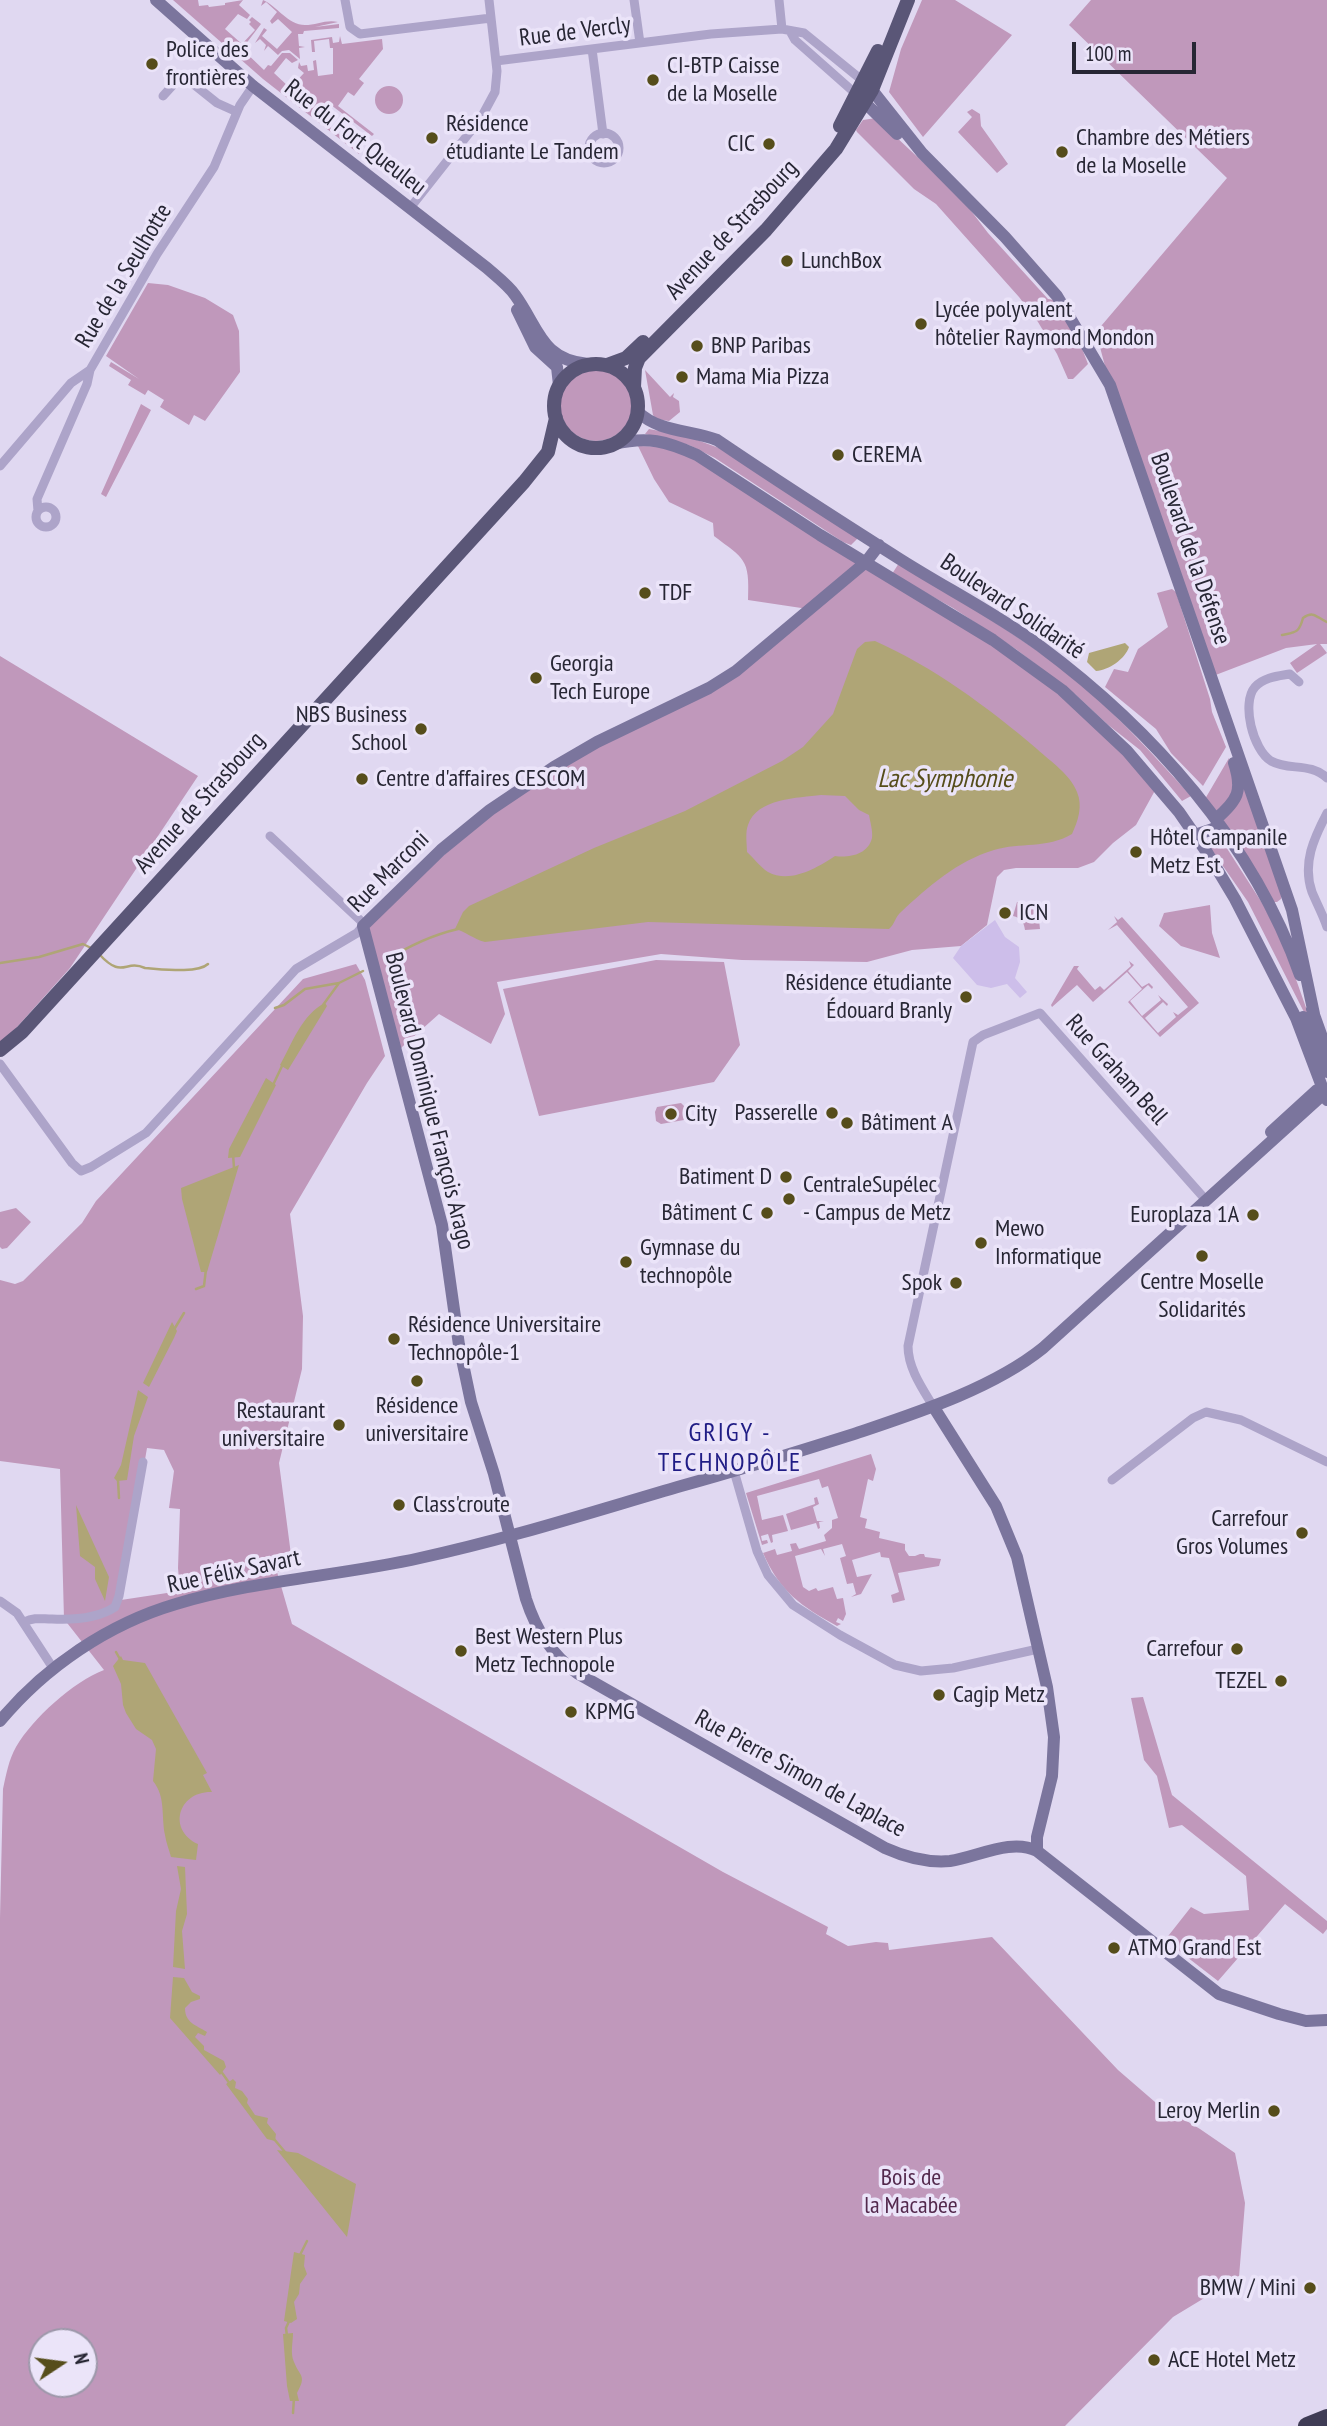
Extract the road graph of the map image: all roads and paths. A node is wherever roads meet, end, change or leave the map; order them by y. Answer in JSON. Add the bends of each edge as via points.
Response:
{"nodes":[{"id":1,"x":156,"y":0,"type":"edge"},
{"id":2,"x":345,"y":0,"type":"edge"},
{"id":3,"x":489,"y":0,"type":"edge"},
{"id":4,"x":634,"y":0,"type":"edge"},
{"id":5,"x":779,"y":0,"type":"edge"},
{"id":6,"x":902,"y":0,"type":"edge"},
{"id":7,"x":908,"y":0,"type":"edge"},
{"id":8,"x":491,"y":18,"type":"junction"},
{"id":9,"x":786,"y":30,"type":"junction"},
{"id":10,"x":640,"y":43,"type":"junction"},
{"id":11,"x":592,"y":49,"type":"junction"},
{"id":12,"x":496,"y":61,"type":"junction"},
{"id":13,"x":253,"y":86,"type":"junction"},
{"id":14,"x":864,"y":92,"type":"junction"},
{"id":15,"x":163,"y":96,"type":"dead end"},
{"id":16,"x":237,"y":112,"type":"junction"},
{"id":17,"x":603,"y":134,"type":"dead end"},
{"id":18,"x":410,"y":208,"type":"junction"},
{"id":19,"x":499,"y":280,"type":"junction"},
{"id":20,"x":676,"y":322,"type":"junction"},
{"id":21,"x":588,"y":364,"type":"junction"},
{"id":22,"x":607,"y":365,"type":"junction"},
{"id":23,"x":90,"y":370,"type":"junction"},
{"id":24,"x":559,"y":385,"type":"junction"},
{"id":25,"x":634,"y":387,"type":"junction"},
{"id":26,"x":638,"y":412,"type":"junction"},
{"id":27,"x":556,"y":418,"type":"junction"},
{"id":28,"x":578,"y":444,"type":"junction"},
{"id":29,"x":614,"y":444,"type":"junction"},
{"id":30,"x":0,"y":466,"type":"edge"},
{"id":31,"x":524,"y":482,"type":"junction"},
{"id":32,"x":38,"y":511,"type":"dead end"},
{"id":33,"x":879,"y":545,"type":"junction"},
{"id":34,"x":866,"y":562,"type":"junction"},
{"id":35,"x":1299,"y":682,"type":"dead end"},
{"id":36,"x":1219,"y":695,"type":"junction"},
{"id":37,"x":1327,"y":778,"type":"edge"},
{"id":38,"x":1327,"y":813,"type":"edge"},
{"id":39,"x":1215,"y":819,"type":"junction"},
{"id":40,"x":1193,"y":832,"type":"junction"},
{"id":41,"x":270,"y":836,"type":"dead end"},
{"id":42,"x":1208,"y":854,"type":"junction"},
{"id":43,"x":363,"y":926,"type":"junction"},
{"id":44,"x":1327,"y":927,"type":"edge"},
{"id":45,"x":1314,"y":1014,"type":"junction"},
{"id":46,"x":22,"y":1031,"type":"junction"},
{"id":47,"x":0,"y":1050,"type":"edge"},
{"id":48,"x":1327,"y":1051,"type":"edge"},
{"id":49,"x":0,"y":1063,"type":"edge"},
{"id":50,"x":1327,"y":1072,"type":"edge"},
{"id":51,"x":1326,"y":1090,"type":"edge"},
{"id":52,"x":1205,"y":1199,"type":"junction"},
{"id":53,"x":933,"y":1406,"type":"junction"},
{"id":54,"x":143,"y":1462,"type":"dead end"},
{"id":55,"x":1327,"y":1462,"type":"edge"},
{"id":56,"x":734,"y":1471,"type":"junction"},
{"id":57,"x":1112,"y":1480,"type":"dead end"},
{"id":58,"x":510,"y":1535,"type":"junction"},
{"id":59,"x":0,"y":1601,"type":"edge"},
{"id":60,"x":24,"y":1622,"type":"junction"},
{"id":61,"x":1038,"y":1649,"type":"junction"},
{"id":62,"x":53,"y":1668,"type":"junction"},
{"id":63,"x":0,"y":1721,"type":"edge"},
{"id":64,"x":1042,"y":1814,"type":"junction"},
{"id":65,"x":1021,"y":1846,"type":"junction"},
{"id":66,"x":1037,"y":1851,"type":"junction"},
{"id":67,"x":1327,"y":2021,"type":"edge"},
{"id":68,"x":1327,"y":2418,"type":"edge"},
{"id":69,"x":1307,"y":2426,"type":"edge"}],
"edges":[{"from":1,"to":13,"type":"street","name":"Rue du Fort Queuleu"},
{"from":2,"to":8,"type":"street","via":[[350,27],[360,34]]},
{"from":3,"to":8,"type":"street"},
{"from":4,"to":10,"type":"street"},
{"from":5,"to":9,"type":"street"},
{"from":6,"to":14,"type":"main road","name":"Avenue de Strasbourg"},
{"from":7,"to":14,"type":"main road","name":"Avenue de Strasbourg"},
{"from":8,"to":12,"type":"street"},
{"from":9,"to":10,"type":"street","name":"Rue de Vercly"},
{"from":9,"to":14,"type":"street"},
{"from":9,"to":14,"type":"street","name":"Rue de Vercly","via":[[800,30],[811,37]]},
{"from":10,"to":11,"type":"street","name":"Rue de Vercly"},
{"from":11,"to":12,"type":"street","name":"Rue de Vercly"},
{"from":11,"to":17,"type":"street"},
{"from":12,"to":18,"type":"street","name":"Rue de Vercly","via":[[495,92],[489,105]]},
{"from":13,"to":16,"type":"street","name":"Rue de la Seulhotte"},
{"from":13,"to":18,"type":"street","name":"Rue du Fort Queuleu"},
{"from":14,"to":20,"type":"main road","name":"Avenue de Strasbourg","via":[[836,149],[820,169]]},
{"from":14,"to":36,"type":"street","name":"Boulevard de la Défense","via":[[1037,272],[1099,365],[1118,406]]},
{"from":15,"to":16,"type":"street","via":[[182,75],[217,103]]},
{"from":16,"to":23,"type":"street","name":"Rue de la Seulhotte","via":[[214,167]]},
{"from":18,"to":19,"type":"street","name":"Rue du Fort Queuleu"},
{"from":19,"to":21,"type":"street","name":"Rue du Fort Queuleu","via":[[513,291],[545,346],[574,363]]},
{"from":19,"to":24,"type":"street","name":"Rue du Fort Queuleu","via":[[535,347],[557,367]]},
{"from":20,"to":22,"type":"main road","name":"Avenue de Strasbourg","via":[[626,358]]},
{"from":20,"to":25,"type":"main road","name":"Avenue de Strasbourg","via":[[639,358]]},
{"from":21,"to":22,"type":"main road"},
{"from":21,"to":24,"type":"main road","via":[[571,371]]},
{"from":22,"to":25,"type":"main road","via":[[623,373]]},
{"from":23,"to":30,"type":"street","name":"Rue de la Seulhotte","via":[[71,383]]},
{"from":23,"to":32,"type":"street","via":[[37,499]]},
{"from":24,"to":27,"type":"main road"},
{"from":25,"to":26,"type":"main road"},
{"from":26,"to":29,"type":"main road","via":[[632,427]]},
{"from":26,"to":33,"type":"street","name":"Boulevard Solidarité","via":[[656,425],[717,440]]},
{"from":27,"to":28,"type":"main road","via":[[560,429]]},
{"from":27,"to":31,"type":"main road","name":"Avenue de Strasbourg","via":[[548,452]]},
{"from":28,"to":29,"type":"main road","via":[[598,448]]},
{"from":28,"to":31,"type":"main road","name":"Avenue de Strasbourg","via":[[562,449],[542,472]]},
{"from":29,"to":34,"type":"street","name":"Boulevard Solidarité","via":[[639,438],[680,447]]},
{"from":31,"to":46,"type":"main road","name":"Avenue de Strasbourg"},
{"from":33,"to":34,"type":"street","name":"Rue Marconi"},
{"from":33,"to":39,"type":"street","name":"Boulevard Solidarité","via":[[1037,644],[1070,670],[1132,726]]},
{"from":34,"to":40,"type":"street","name":"Boulevard Solidarité","via":[[993,640],[1062,690],[1127,751]]},
{"from":34,"to":43,"type":"street","name":"Rue Marconi","via":[[736,671],[597,742],[509,797],[440,850]]},
{"from":35,"to":37,"type":"street","via":[[1290,674],[1257,685],[1248,702],[1250,720],[1267,758],[1283,766],[1314,769]]},
{"from":36,"to":39,"type":"street","via":[[1239,788],[1236,800]]},
{"from":36,"to":45,"type":"street","name":"Boulevard de la Défense","via":[[1292,910]]},
{"from":38,"to":44,"type":"street","via":[[1308,862],[1310,883]]},
{"from":39,"to":40,"type":"street","via":[[1213,829]]},
{"from":39,"to":45,"type":"street","name":"Boulevard Solidarité","via":[[1278,922]]},
{"from":40,"to":42,"type":"street","name":"Boulevard Solidarité"},
{"from":41,"to":43,"type":"street","name":"Boulevard Dominique François Arago"},
{"from":42,"to":50,"type":"street","name":"Boulevard Solidarité","via":[[1243,899]]},
{"from":42,"to":51,"type":"street","name":"Boulevard Solidarité","via":[[1296,1018]]},
{"from":43,"to":49,"type":"street","name":"Rue Marconi","via":[[296,970],[146,1133],[91,1167],[80,1171],[72,1163]]},
{"from":43,"to":58,"type":"street","name":"Boulevard Dominique François Arago","via":[[442,1225],[471,1402]]},
{"from":45,"to":48,"type":"street","name":"Boulevard Solidarité"},
{"from":46,"to":47,"type":"main road","name":"Avenue de Strasbourg"},
{"from":46,"to":49,"type":"main road","name":"Avenue de Strasbourg"},
{"from":51,"to":52,"type":"street","name":"Rue Félix Savart","via":[[1259,1143]]},
{"from":52,"to":53,"type":"street","name":"Rue Félix Savart","via":[[1033,1356]]},
{"from":52,"to":53,"type":"street","name":"Rue Graham Bell","via":[[1040,1013],[973,1042],[908,1346],[912,1367]]},
{"from":53,"to":56,"type":"street","name":"Rue Félix Savart"},
{"from":53,"to":61,"type":"street","via":[[1011,1537]]},
{"from":54,"to":60,"type":"street","via":[[115,1607],[87,1618],[38,1617]]},
{"from":55,"to":57,"type":"street","via":[[1241,1420],[1206,1412]]},
{"from":56,"to":58,"type":"street","name":"Rue Félix Savart"},
{"from":56,"to":61,"type":"street","via":[[768,1575],[793,1605],[830,1629],[895,1665],[921,1671]]},
{"from":58,"to":62,"type":"street","name":"Rue Félix Savart","via":[[419,1559],[209,1595],[162,1608],[118,1627]]},
{"from":58,"to":65,"type":"street","name":"Rue Pierre Simon de Laplace","via":[[536,1626],[555,1654],[587,1679],[898,1854],[944,1861]]},
{"from":59,"to":60,"type":"street"},
{"from":60,"to":62,"type":"street"},
{"from":61,"to":64,"type":"street","via":[[1055,1737],[1052,1776]]},
{"from":62,"to":63,"type":"street","name":"Rue Félix Savart"},
{"from":64,"to":65,"type":"street"},
{"from":64,"to":66,"type":"street"},
{"from":65,"to":66,"type":"street","name":"Rue Pierre Simon de Laplace"},
{"from":66,"to":67,"type":"street","name":"Rue Pierre Simon de Laplace","via":[[1219,1994],[1306,2021]]},
{"from":68,"to":69,"type":"highway"}]}
